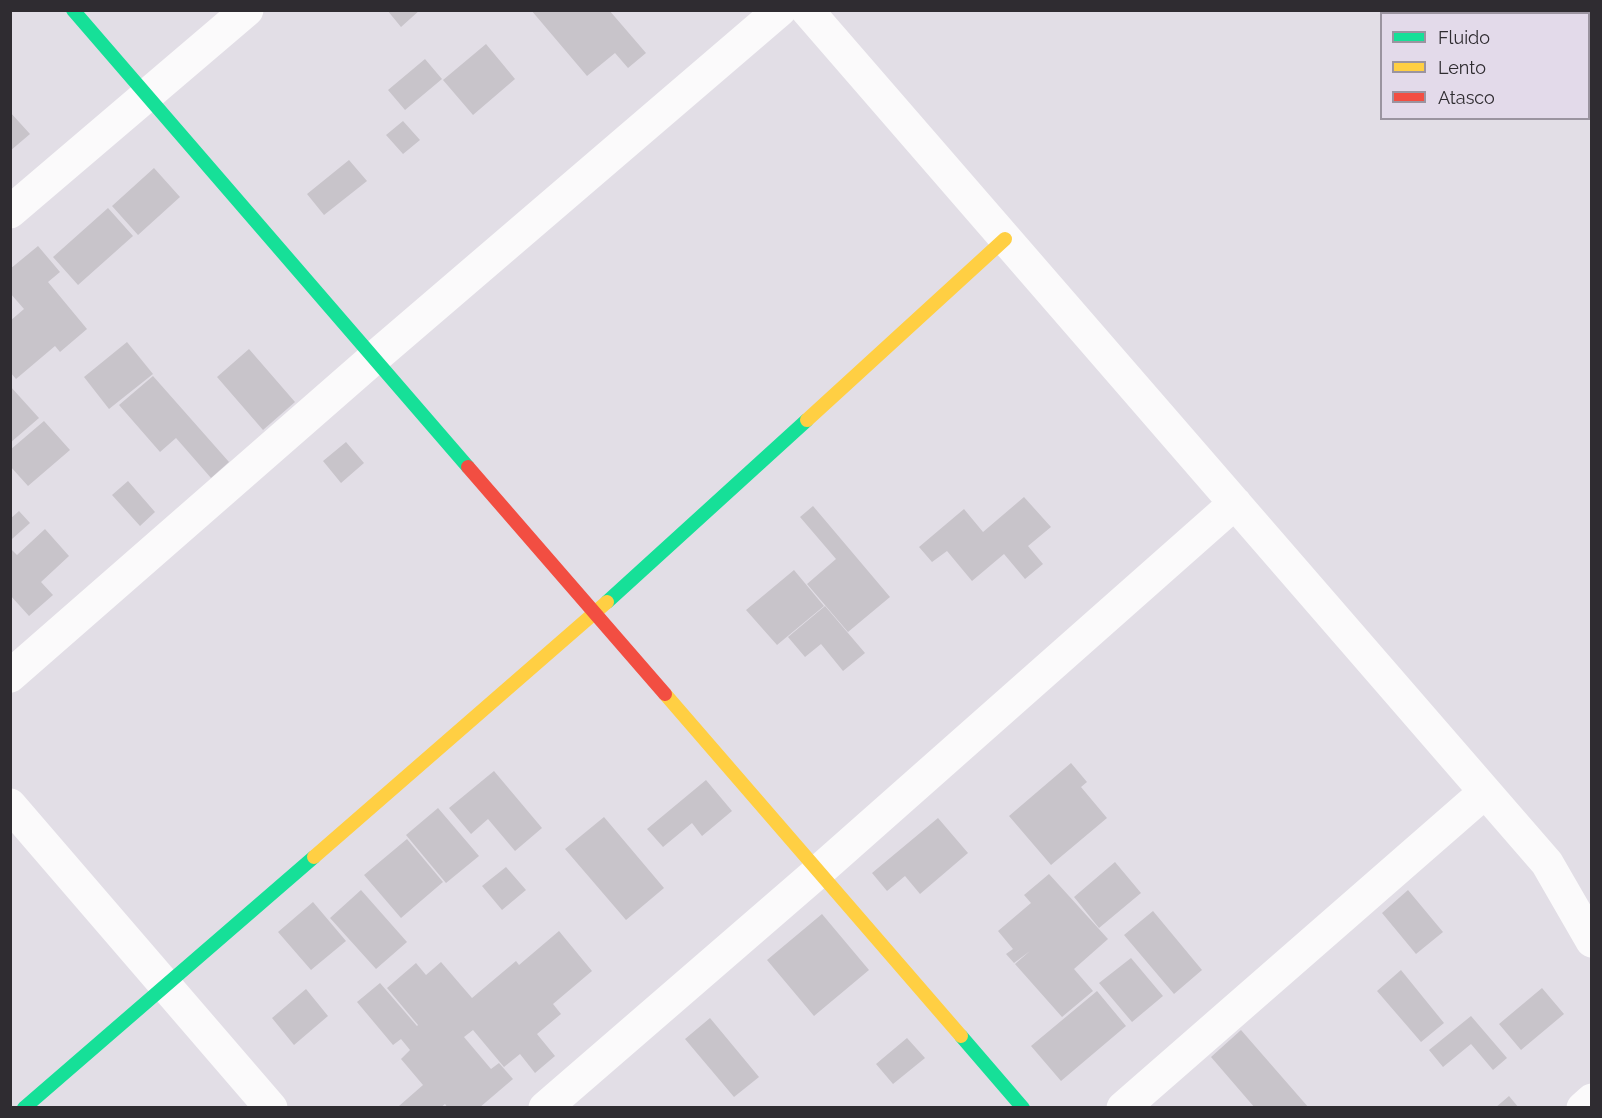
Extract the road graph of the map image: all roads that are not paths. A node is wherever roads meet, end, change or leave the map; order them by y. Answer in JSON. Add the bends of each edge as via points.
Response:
{"nodes":[{"id":1,"x":73,"y":10,"type":"edge"},
{"id":2,"x":247,"y":10,"type":"edge"},
{"id":3,"x":780,"y":10,"type":"edge"},
{"id":4,"x":807,"y":10,"type":"edge"},
{"id":5,"x":146,"y":95,"type":"junction"},
{"id":6,"x":10,"y":213,"type":"edge"},
{"id":7,"x":1005,"y":239,"type":"junction"},
{"id":8,"x":374,"y":358,"type":"junction"},
{"id":9,"x":1235,"y":503,"type":"junction"},
{"id":10,"x":595,"y":613,"type":"junction"},
{"id":11,"x":10,"y":676,"type":"edge"},
{"id":12,"x":1485,"y":792,"type":"junction"},
{"id":13,"x":10,"y":805,"type":"edge"},
{"id":14,"x":819,"y":871,"type":"junction"},
{"id":15,"x":1592,"y":941,"type":"edge"},
{"id":16,"x":165,"y":985,"type":"junction"},
{"id":17,"x":1592,"y":1100,"type":"edge"},
{"id":18,"x":24,"y":1107,"type":"edge"},
{"id":19,"x":271,"y":1107,"type":"edge"},
{"id":20,"x":545,"y":1107,"type":"edge"},
{"id":21,"x":1023,"y":1107,"type":"edge"},
{"id":22,"x":1123,"y":1107,"type":"edge"},
{"id":23,"x":1583,"y":1107,"type":"edge"}],
"edges":[{"from":1,"to":5,"type":"street"},
{"from":2,"to":5,"type":"street"},
{"from":3,"to":8,"type":"street"},
{"from":4,"to":7,"type":"street"},
{"from":5,"to":6,"type":"street"},
{"from":5,"to":8,"type":"street"},
{"from":7,"to":9,"type":"street"},
{"from":7,"to":10,"type":"street"},
{"from":8,"to":10,"type":"street"},
{"from":8,"to":11,"type":"street"},
{"from":9,"to":12,"type":"street"},
{"from":9,"to":14,"type":"street"},
{"from":10,"to":14,"type":"street"},
{"from":10,"to":16,"type":"street"},
{"from":12,"to":15,"type":"street","via":[[1547,863]]},
{"from":12,"to":22,"type":"street"},
{"from":13,"to":16,"type":"street"},
{"from":14,"to":20,"type":"street"},
{"from":14,"to":21,"type":"street"},
{"from":16,"to":18,"type":"street"},
{"from":16,"to":19,"type":"street"},
{"from":17,"to":23,"type":"street"}]}
